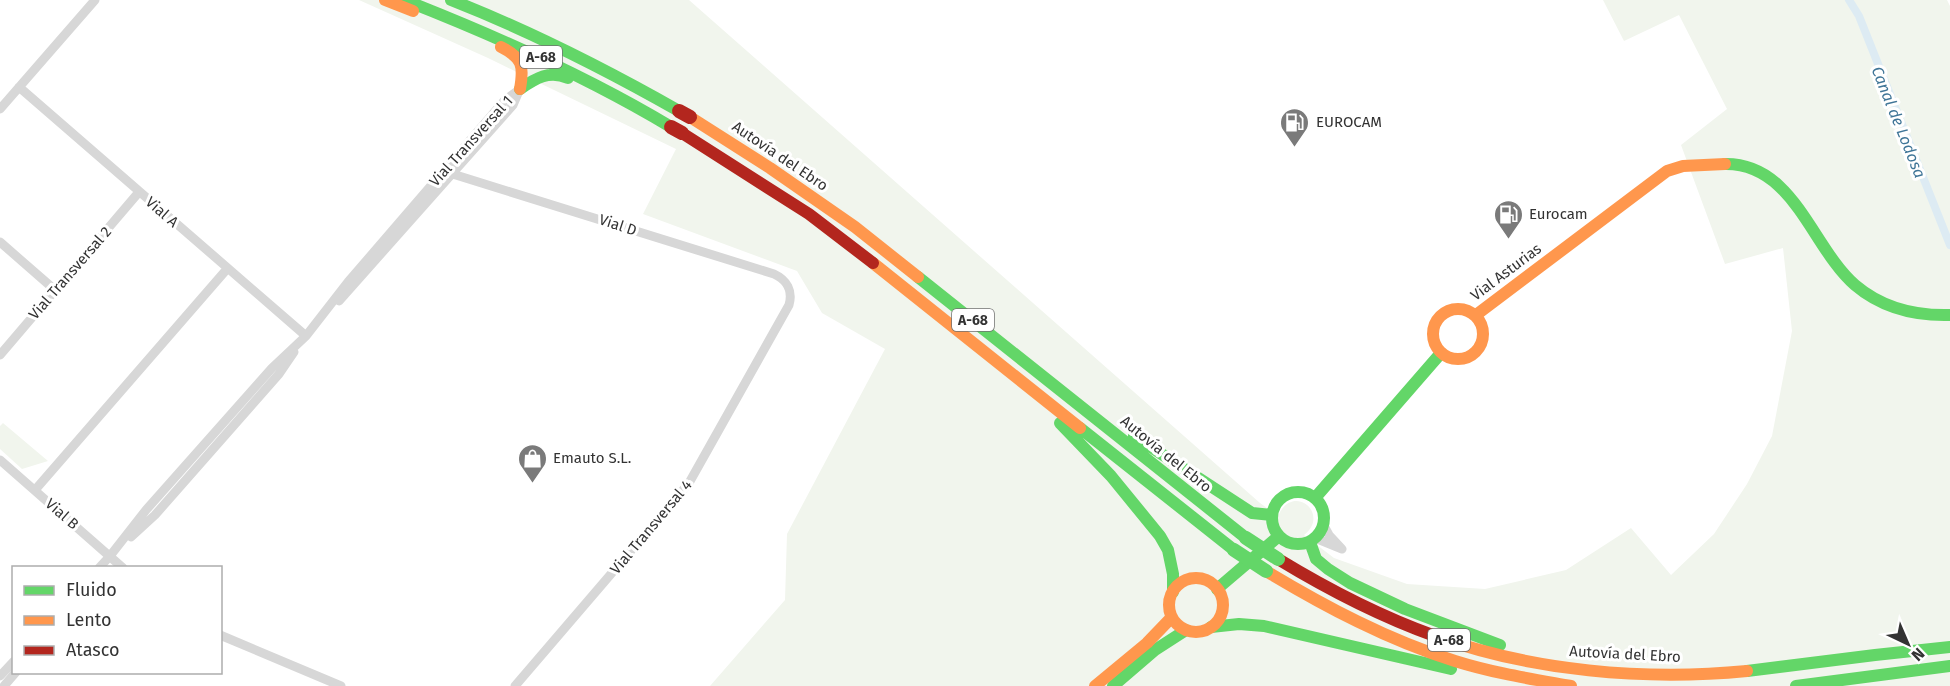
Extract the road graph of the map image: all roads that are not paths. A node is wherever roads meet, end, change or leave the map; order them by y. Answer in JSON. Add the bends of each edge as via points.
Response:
{"nodes":[{"id":1,"x":95,"y":0,"type":"edge"},
{"id":2,"x":385,"y":0,"type":"edge"},
{"id":3,"x":404,"y":0,"type":"edge"},
{"id":4,"x":451,"y":0,"type":"edge"},
{"id":5,"x":19,"y":87,"type":"junction"},
{"id":6,"x":520,"y":89,"type":"junction"},
{"id":7,"x":0,"y":109,"type":"edge"},
{"id":8,"x":677,"y":130,"type":"junction"},
{"id":9,"x":443,"y":171,"type":"junction"},
{"id":10,"x":453,"y":173,"type":"junction"},
{"id":11,"x":139,"y":192,"type":"junction"},
{"id":12,"x":0,"y":242,"type":"edge"},
{"id":13,"x":227,"y":268,"type":"junction"},
{"id":14,"x":788,"y":287,"type":"joint"},
{"id":15,"x":55,"y":290,"type":"junction"},
{"id":16,"x":1476,"y":315,"type":"junction"},
{"id":17,"x":1950,"y":315,"type":"edge"},
{"id":18,"x":306,"y":336,"type":"junction"},
{"id":19,"x":1007,"y":347,"type":"junction"},
{"id":20,"x":1441,"y":353,"type":"junction"},
{"id":21,"x":0,"y":355,"type":"edge"},
{"id":22,"x":1002,"y":365,"type":"junction"},
{"id":23,"x":0,"y":460,"type":"edge"},
{"id":24,"x":35,"y":490,"type":"junction"},
{"id":25,"x":1315,"y":498,"type":"junction"},
{"id":26,"x":1272,"y":515,"type":"junction"},
{"id":27,"x":1323,"y":524,"type":"junction"},
{"id":28,"x":1279,"y":536,"type":"junction"},
{"id":29,"x":1312,"y":540,"type":"junction"},
{"id":30,"x":110,"y":556,"type":"junction"},
{"id":31,"x":102,"y":566,"type":"edge"},
{"id":32,"x":122,"y":566,"type":"edge"},
{"id":33,"x":1217,"y":589,"type":"junction"},
{"id":34,"x":1173,"y":592,"type":"junction"},
{"id":35,"x":1172,"y":617,"type":"junction"},
{"id":36,"x":1211,"y":627,"type":"junction"},
{"id":37,"x":1186,"y":630,"type":"junction"},
{"id":38,"x":222,"y":636,"type":"edge"},
{"id":39,"x":1950,"y":647,"type":"edge"},
{"id":40,"x":12,"y":663,"type":"edge"},
{"id":41,"x":1950,"y":666,"type":"edge"},
{"id":42,"x":14,"y":674,"type":"edge"},
{"id":43,"x":1636,"y":674,"type":"junction"},
{"id":44,"x":0,"y":676,"type":"edge"},
{"id":45,"x":4,"y":686,"type":"edge"},
{"id":46,"x":341,"y":686,"type":"edge"},
{"id":47,"x":515,"y":686,"type":"edge"},
{"id":48,"x":1095,"y":686,"type":"edge"},
{"id":49,"x":1113,"y":686,"type":"edge"},
{"id":50,"x":1530,"y":686,"type":"edge"},
{"id":51,"x":1571,"y":686,"type":"edge"},
{"id":52,"x":1796,"y":686,"type":"edge"}],
"edges":[{"from":1,"to":5,"type":"street"},
{"from":2,"to":6,"type":"main road","via":[[512,53],[522,65]]},
{"from":3,"to":8,"type":"main road","number":"A-68","via":[[541,57]]},
{"from":4,"to":19,"type":"main road","name":"Autovía del Ebro","number":"A-68","via":[[550,42],[684,114],[855,227]]},
{"from":5,"to":7,"type":"street"},
{"from":5,"to":11,"type":"street","name":"Vial A"},
{"from":6,"to":8,"type":"main road","via":[[550,73],[563,76],[644,118]]},
{"from":6,"to":9,"type":"street","name":"Vial Transversal 1","via":[[504,101]]},
{"from":6,"to":10,"type":"street","name":"Vial Transversal 1","via":[[513,105]]},
{"from":8,"to":22,"type":"main road","number":"A-68","via":[[827,227]]},
{"from":9,"to":10,"type":"street","name":"Vial D"},
{"from":9,"to":18,"type":"street","name":"Vial Transversal 1"},
{"from":10,"to":14,"type":"street","name":"Vial D","via":[[774,274]]},
{"from":10,"to":18,"type":"street","name":"Vial Transversal 1"},
{"from":11,"to":13,"type":"street","name":"Vial A"},
{"from":11,"to":15,"type":"street","name":"Vial Transversal 2"},
{"from":12,"to":15,"type":"street"},
{"from":13,"to":18,"type":"street","name":"Vial A"},
{"from":13,"to":24,"type":"street"},
{"from":14,"to":47,"type":"street","name":"Vial Transversal 4","via":[[789,305],[689,483]]},
{"from":15,"to":21,"type":"street","name":"Vial Transversal 2"},
{"from":16,"to":17,"type":"main road","name":"Vial Asturias","via":[[1672,169],[1726,162],[1757,171],[1784,190],[1844,274],[1872,298],[1906,312]]},
{"from":16,"to":20,"type":"main road","via":[[1484,333],[1477,352],[1460,360]]},
{"from":16,"to":20,"type":"main road","via":[[1457,309],[1439,317],[1433,336]]},
{"from":18,"to":30,"type":"street","name":"Vial Transversal 1","via":[[279,374],[155,516]]},
{"from":19,"to":26,"type":"main road","via":[[1252,513]]},
{"from":19,"to":43,"type":"main road","name":"Autovía del Ebro","number":"A-68","bridge":true,"via":[[1246,538],[1357,604],[1459,644],[1539,663]]},
{"from":20,"to":25,"type":"main road"},
{"from":22,"to":34,"type":"main road","via":[[1017,385],[1111,476],[1160,536],[1168,550]]},
{"from":22,"to":51,"type":"main road","number":"A-68","bridge":true,"via":[[1234,550],[1304,594],[1398,640],[1456,661]]},
{"from":23,"to":24,"type":"street","name":"Vial B"},
{"from":24,"to":30,"type":"street","name":"Vial B"},
{"from":25,"to":26,"type":"main road","via":[[1302,493],[1287,495]]},
{"from":25,"to":27,"type":"main road","via":[[1324,514]]},
{"from":26,"to":28,"type":"main road"},
{"from":27,"to":29,"type":"main road"},
{"from":27,"to":29,"type":"street","via":[[1342,549]]},
{"from":28,"to":29,"type":"main road","via":[[1294,544]]},
{"from":28,"to":33,"type":"main road"},
{"from":29,"to":43,"type":"main road","via":[[1316,558],[1335,574],[1427,618],[1512,649]]},
{"from":30,"to":31,"type":"street","name":"Vial Transversal 1"},
{"from":30,"to":32,"type":"street","name":"Vial B"},
{"from":33,"to":34,"type":"main road","via":[[1200,578],[1184,581]]},
{"from":33,"to":36,"type":"main road","via":[[1222,607],[1218,621]]},
{"from":34,"to":35,"type":"main road"},
{"from":35,"to":37,"type":"main road"},
{"from":35,"to":48,"type":"main road"},
{"from":36,"to":37,"type":"main road"},
{"from":36,"to":50,"type":"main road","via":[[1264,626]]},
{"from":37,"to":49,"type":"main road"},
{"from":38,"to":46,"type":"street"},
{"from":39,"to":43,"type":"main road","name":"Autovía del Ebro","number":"A-68","via":[[1724,673]]},
{"from":40,"to":44,"type":"street"},
{"from":41,"to":52,"type":"main road"},
{"from":42,"to":45,"type":"street"}]}
